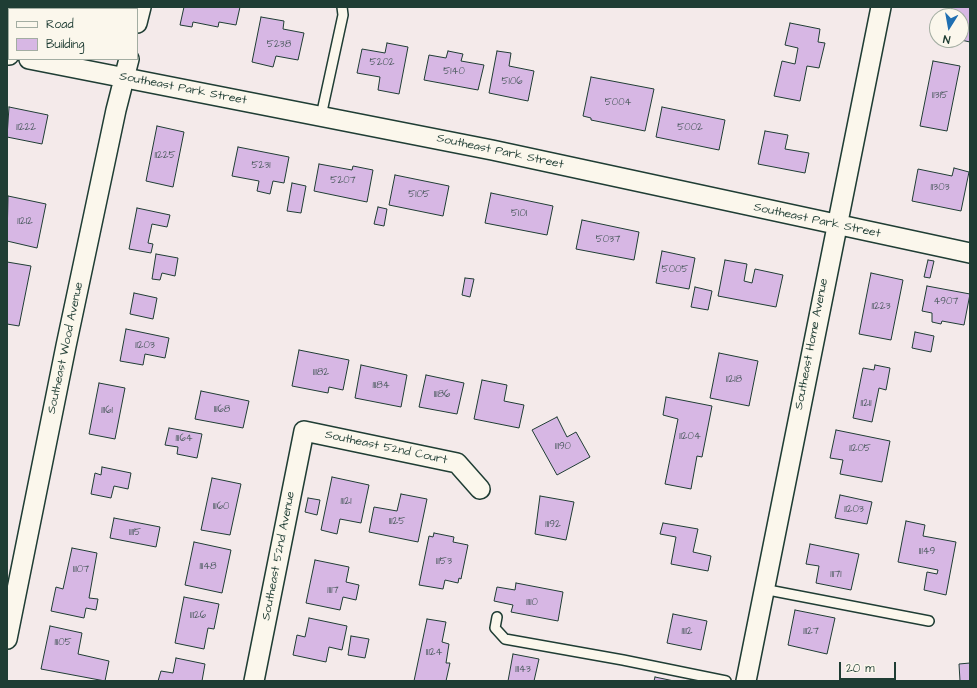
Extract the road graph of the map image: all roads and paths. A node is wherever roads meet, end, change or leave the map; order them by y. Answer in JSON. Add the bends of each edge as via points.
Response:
{"nodes":[{"id":1,"x":141,"y":7,"type":"edge"},
{"id":2,"x":342,"y":7,"type":"edge"},
{"id":3,"x":881,"y":7,"type":"edge"},
{"id":4,"x":138,"y":19,"type":"edge"},
{"id":5,"x":34,"y":60,"type":"edge"},
{"id":6,"x":129,"y":60,"type":"edge"},
{"id":7,"x":125,"y":77,"type":"junction"},
{"id":8,"x":321,"y":116,"type":"junction"},
{"id":9,"x":836,"y":225,"type":"junction"},
{"id":10,"x":970,"y":253,"type":"edge"},
{"id":11,"x":304,"y":431,"type":"joint"},
{"id":12,"x":480,"y":489,"type":"dead end"},
{"id":13,"x":763,"y":589,"type":"junction"},
{"id":14,"x":497,"y":616,"type":"dead end"},
{"id":15,"x":929,"y":621,"type":"dead end"},
{"id":16,"x":7,"y":639,"type":"edge"},
{"id":17,"x":254,"y":681,"type":"edge"},
{"id":18,"x":726,"y":681,"type":"edge"},
{"id":19,"x":746,"y":681,"type":"edge"}],
"edges":[{"from":1,"to":4,"type":"street"},
{"from":2,"to":8,"type":"lane","via":[[343,15]]},
{"from":3,"to":9,"type":"street","name":"Southeast Home Avenue"},
{"from":5,"to":7,"type":"street","name":"Southeast Park Street"},
{"from":6,"to":7,"type":"street","name":"Southeast Wood Avenue"},
{"from":7,"to":8,"type":"street","name":"Southeast Park Street"},
{"from":7,"to":16,"type":"street","name":"Southeast Wood Avenue","via":[[66,346]]},
{"from":8,"to":9,"type":"street","name":"Southeast Park Street","via":[[492,150]]},
{"from":9,"to":10,"type":"street","name":"Southeast Park Street"},
{"from":9,"to":13,"type":"street","name":"Southeast Home Avenue"},
{"from":11,"to":12,"type":"street","name":"Southeast 52nd Court","via":[[457,463]]},
{"from":11,"to":17,"type":"street","name":"Southeast 52nd Avenue"},
{"from":13,"to":15,"type":"lane"},
{"from":13,"to":19,"type":"street","name":"Southeast Home Avenue"},
{"from":14,"to":18,"type":"lane","via":[[495,628],[506,639]]}]}
